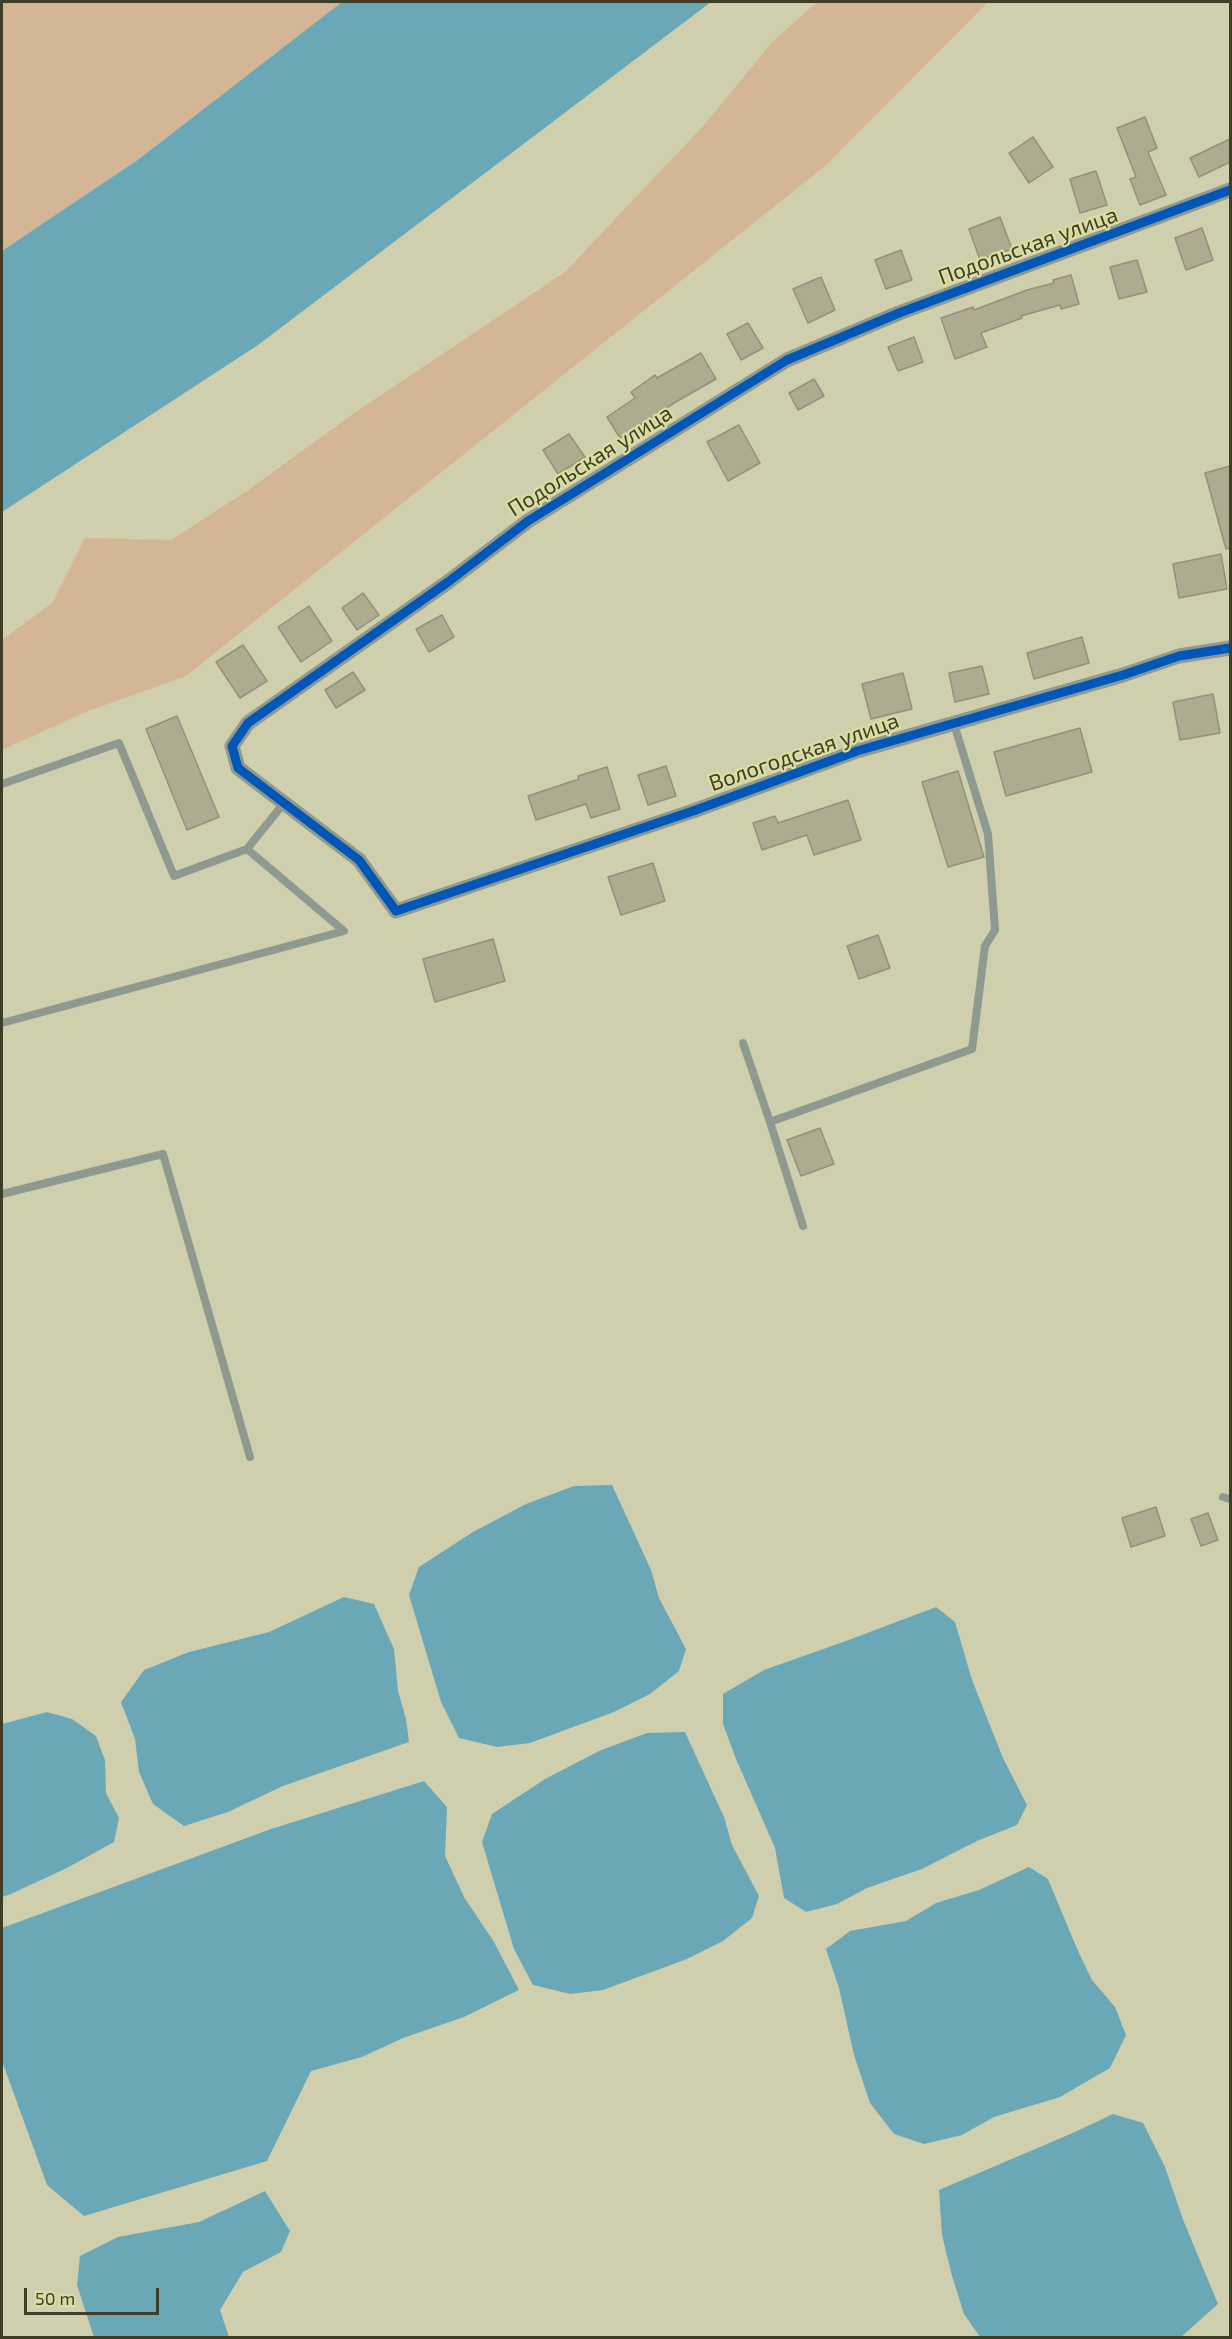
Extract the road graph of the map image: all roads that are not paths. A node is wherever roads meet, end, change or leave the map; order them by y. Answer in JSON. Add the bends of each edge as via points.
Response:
{"nodes":[{"id":1,"x":1230,"y":190,"type":"edge"},
{"id":2,"x":1230,"y":648,"type":"edge"},
{"id":3,"x":954,"y":724,"type":"junction"},
{"id":4,"x":2,"y":784,"type":"edge"},
{"id":5,"x":284,"y":803,"type":"junction"},
{"id":6,"x":247,"y":849,"type":"junction"},
{"id":7,"x":396,"y":910,"type":"joint"},
{"id":8,"x":2,"y":1023,"type":"edge"},
{"id":9,"x":743,"y":1043,"type":"dead end"},
{"id":10,"x":770,"y":1122,"type":"junction"},
{"id":11,"x":2,"y":1194,"type":"edge"},
{"id":12,"x":803,"y":1226,"type":"dead end"},
{"id":13,"x":250,"y":1457,"type":"dead end"}],
"edges":[{"from":1,"to":5,"type":"street","name":"Подольская улица","via":[[899,313],[787,360],[528,521],[248,723],[232,746],[238,768]]},
{"from":2,"to":3,"type":"street","name":"Вологодская улица","via":[[1179,656]]},
{"from":3,"to":7,"type":"street","name":"Вологодская улица","via":[[857,751],[693,811]]},
{"from":3,"to":10,"type":"lane","via":[[988,834],[995,930],[985,946],[972,1048]]},
{"from":4,"to":6,"type":"lane","via":[[119,743],[174,876]]},
{"from":5,"to":6,"type":"lane"},
{"from":5,"to":7,"type":"street","name":"Подольская улица","via":[[359,860]]},
{"from":6,"to":8,"type":"lane","via":[[344,931]]},
{"from":9,"to":10,"type":"lane"},
{"from":10,"to":12,"type":"lane"},
{"from":11,"to":13,"type":"lane","via":[[163,1154]]}]}
